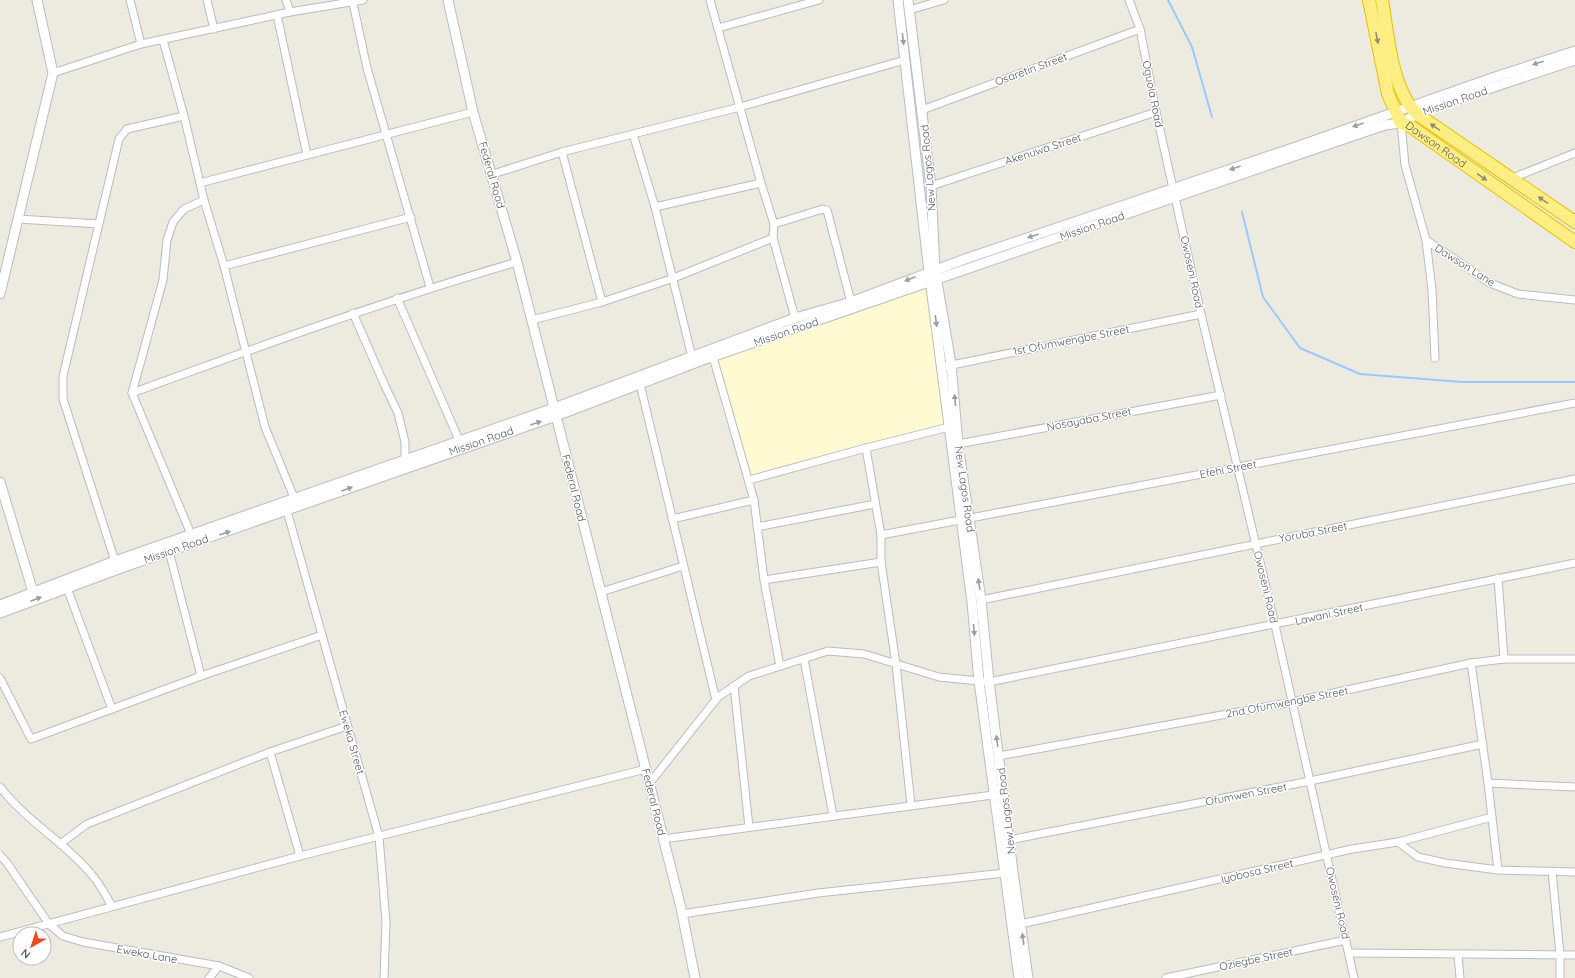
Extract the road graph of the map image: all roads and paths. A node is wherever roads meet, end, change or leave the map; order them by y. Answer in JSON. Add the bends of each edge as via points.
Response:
{"nodes":[{"id":1,"x":37,"y":0,"type":"edge"},
{"id":2,"x":130,"y":0,"type":"edge"},
{"id":3,"x":207,"y":0,"type":"edge"},
{"id":4,"x":286,"y":0,"type":"edge"},
{"id":5,"x":363,"y":0,"type":"edge"},
{"id":6,"x":448,"y":0,"type":"edge"},
{"id":7,"x":710,"y":0,"type":"edge"},
{"id":8,"x":819,"y":0,"type":"edge"},
{"id":9,"x":898,"y":0,"type":"edge"},
{"id":10,"x":908,"y":0,"type":"edge"},
{"id":11,"x":944,"y":0,"type":"edge"},
{"id":12,"x":1129,"y":0,"type":"edge"},
{"id":13,"x":1370,"y":0,"type":"edge"},
{"id":14,"x":1382,"y":0,"type":"edge"},
{"id":15,"x":353,"y":3,"type":"junction"},
{"id":16,"x":909,"y":10,"type":"junction"},
{"id":17,"x":290,"y":12,"type":"junction"},
{"id":18,"x":276,"y":15,"type":"junction"},
{"id":19,"x":718,"y":28,"type":"junction"},
{"id":20,"x":214,"y":29,"type":"junction"},
{"id":21,"x":1140,"y":29,"type":"junction"},
{"id":22,"x":162,"y":40,"type":"junction"},
{"id":23,"x":141,"y":44,"type":"junction"},
{"id":24,"x":1575,"y":51,"type":"edge"},
{"id":25,"x":905,"y":60,"type":"junction"},
{"id":26,"x":1575,"y":60,"type":"edge"},
{"id":27,"x":53,"y":73,"type":"junction"},
{"id":28,"x":740,"y":107,"type":"junction"},
{"id":29,"x":922,"y":110,"type":"junction"},
{"id":30,"x":1413,"y":110,"type":"junction"},
{"id":31,"x":473,"y":112,"type":"junction"},
{"id":32,"x":1156,"y":112,"type":"junction"},
{"id":33,"x":184,"y":116,"type":"junction"},
{"id":34,"x":1398,"y":117,"type":"junction"},
{"id":35,"x":633,"y":134,"type":"junction"},
{"id":36,"x":387,"y":135,"type":"junction"},
{"id":37,"x":562,"y":152,"type":"junction"},
{"id":38,"x":1575,"y":153,"type":"edge"},
{"id":39,"x":307,"y":155,"type":"junction"},
{"id":40,"x":493,"y":174,"type":"junction"},
{"id":41,"x":1510,"y":179,"type":"junction"},
{"id":42,"x":200,"y":183,"type":"junction"},
{"id":43,"x":761,"y":184,"type":"junction"},
{"id":44,"x":931,"y":186,"type":"junction"},
{"id":45,"x":1175,"y":193,"type":"junction"},
{"id":46,"x":204,"y":200,"type":"junction"},
{"id":47,"x":655,"y":207,"type":"junction"},
{"id":48,"x":411,"y":217,"type":"junction"},
{"id":49,"x":18,"y":219,"type":"junction"},
{"id":50,"x":1575,"y":222,"type":"edge"},
{"id":51,"x":99,"y":224,"type":"junction"},
{"id":52,"x":774,"y":224,"type":"junction"},
{"id":53,"x":773,"y":238,"type":"junction"},
{"id":54,"x":1426,"y":240,"type":"junction"},
{"id":55,"x":1575,"y":242,"type":"edge"},
{"id":56,"x":517,"y":262,"type":"junction"},
{"id":57,"x":224,"y":266,"type":"junction"},
{"id":58,"x":933,"y":275,"type":"junction"},
{"id":59,"x":671,"y":279,"type":"junction"},
{"id":60,"x":430,"y":287,"type":"junction"},
{"id":61,"x":0,"y":294,"type":"edge"},
{"id":62,"x":398,"y":298,"type":"junction"},
{"id":63,"x":1575,"y":300,"type":"edge"},
{"id":64,"x":602,"y":302,"type":"junction"},
{"id":65,"x":851,"y":302,"type":"junction"},
{"id":66,"x":353,"y":313,"type":"junction"},
{"id":67,"x":1201,"y":314,"type":"junction"},
{"id":68,"x":795,"y":318,"type":"junction"},
{"id":69,"x":532,"y":320,"type":"junction"},
{"id":70,"x":246,"y":351,"type":"junction"},
{"id":71,"x":692,"y":357,"type":"junction"},
{"id":72,"x":713,"y":357,"type":"junction"},
{"id":73,"x":1434,"y":358,"type":"dead end"},
{"id":74,"x":951,"y":364,"type":"junction"},
{"id":75,"x":942,"y":367,"type":"junction"},
{"id":76,"x":640,"y":384,"type":"junction"},
{"id":77,"x":132,"y":393,"type":"junction"},
{"id":78,"x":1220,"y":395,"type":"junction"},
{"id":79,"x":1575,"y":403,"type":"edge"},
{"id":80,"x":555,"y":412,"type":"junction"},
{"id":81,"x":953,"y":426,"type":"junction"},
{"id":82,"x":459,"y":440,"type":"junction"},
{"id":83,"x":958,"y":444,"type":"junction"},
{"id":84,"x":866,"y":448,"type":"junction"},
{"id":85,"x":404,"y":460,"type":"junction"},
{"id":86,"x":1238,"y":467,"type":"junction"},
{"id":87,"x":1575,"y":479,"type":"edge"},
{"id":88,"x":749,"y":480,"type":"junction"},
{"id":89,"x":0,"y":482,"type":"edge"},
{"id":90,"x":295,"y":500,"type":"junction"},
{"id":91,"x":754,"y":500,"type":"junction"},
{"id":92,"x":875,"y":504,"type":"junction"},
{"id":93,"x":287,"y":511,"type":"junction"},
{"id":94,"x":672,"y":520,"type":"junction"},
{"id":95,"x":966,"y":520,"type":"junction"},
{"id":96,"x":757,"y":527,"type":"junction"},
{"id":97,"x":881,"y":535,"type":"junction"},
{"id":98,"x":193,"y":539,"type":"junction"},
{"id":99,"x":1256,"y":544,"type":"junction"},
{"id":100,"x":169,"y":551,"type":"junction"},
{"id":101,"x":115,"y":561,"type":"junction"},
{"id":102,"x":881,"y":562,"type":"junction"},
{"id":103,"x":1575,"y":563,"type":"edge"},
{"id":104,"x":684,"y":566,"type":"junction"},
{"id":105,"x":1498,"y":578,"type":"junction"},
{"id":106,"x":764,"y":580,"type":"junction"},
{"id":107,"x":67,"y":588,"type":"junction"},
{"id":108,"x":33,"y":592,"type":"junction"},
{"id":109,"x":601,"y":592,"type":"junction"},
{"id":110,"x":981,"y":600,"type":"junction"},
{"id":111,"x":0,"y":605,"type":"edge"},
{"id":112,"x":0,"y":614,"type":"edge"},
{"id":113,"x":1275,"y":625,"type":"junction"},
{"id":114,"x":322,"y":635,"type":"junction"},
{"id":115,"x":804,"y":659,"type":"junction"},
{"id":116,"x":1575,"y":659,"type":"edge"},
{"id":117,"x":1504,"y":660,"type":"junction"},
{"id":118,"x":1471,"y":663,"type":"junction"},
{"id":119,"x":896,"y":664,"type":"junction"},
{"id":120,"x":780,"y":666,"type":"junction"},
{"id":121,"x":201,"y":676,"type":"junction"},
{"id":122,"x":0,"y":678,"type":"edge"},
{"id":123,"x":979,"y":681,"type":"junction"},
{"id":124,"x":989,"y":682,"type":"junction"},
{"id":125,"x":734,"y":686,"type":"junction"},
{"id":126,"x":716,"y":700,"type":"junction"},
{"id":127,"x":1292,"y":702,"type":"junction"},
{"id":128,"x":112,"y":709,"type":"junction"},
{"id":129,"x":347,"y":726,"type":"junction"},
{"id":130,"x":1483,"y":744,"type":"junction"},
{"id":131,"x":270,"y":752,"type":"junction"},
{"id":132,"x":999,"y":756,"type":"junction"},
{"id":133,"x":646,"y":769,"type":"junction"},
{"id":134,"x":1310,"y":781,"type":"junction"},
{"id":135,"x":1488,"y":783,"type":"junction"},
{"id":136,"x":649,"y":784,"type":"junction"},
{"id":137,"x":0,"y":787,"type":"edge"},
{"id":138,"x":1575,"y":787,"type":"edge"},
{"id":139,"x":993,"y":795,"type":"junction"},
{"id":140,"x":911,"y":805,"type":"junction"},
{"id":141,"x":833,"y":816,"type":"junction"},
{"id":142,"x":1492,"y":817,"type":"junction"},
{"id":143,"x":749,"y":827,"type":"junction"},
{"id":144,"x":379,"y":837,"type":"junction"},
{"id":145,"x":663,"y":839,"type":"junction"},
{"id":146,"x":1009,"y":840,"type":"junction"},
{"id":147,"x":1398,"y":842,"type":"junction"},
{"id":148,"x":60,"y":844,"type":"junction"},
{"id":149,"x":300,"y":856,"type":"junction"},
{"id":150,"x":1327,"y":856,"type":"junction"},
{"id":151,"x":1,"y":859,"type":"edge"},
{"id":152,"x":1498,"y":870,"type":"junction"},
{"id":153,"x":1552,"y":871,"type":"junction"},
{"id":154,"x":1575,"y":872,"type":"edge"},
{"id":155,"x":1005,"y":873,"type":"junction"},
{"id":156,"x":112,"y":906,"type":"junction"},
{"id":157,"x":682,"y":914,"type":"junction"},
{"id":158,"x":49,"y":924,"type":"junction"},
{"id":159,"x":1021,"y":924,"type":"junction"},
{"id":160,"x":0,"y":937,"type":"edge"},
{"id":161,"x":1346,"y":940,"type":"junction"},
{"id":162,"x":1349,"y":953,"type":"junction"},
{"id":163,"x":1458,"y":955,"type":"junction"},
{"id":164,"x":1560,"y":955,"type":"junction"},
{"id":165,"x":1575,"y":955,"type":"edge"},
{"id":166,"x":219,"y":966,"type":"junction"},
{"id":167,"x":209,"y":978,"type":"edge"},
{"id":168,"x":249,"y":978,"type":"edge"},
{"id":169,"x":384,"y":978,"type":"edge"},
{"id":170,"x":696,"y":978,"type":"edge"},
{"id":171,"x":1019,"y":978,"type":"edge"},
{"id":172,"x":1028,"y":978,"type":"edge"},
{"id":173,"x":1166,"y":978,"type":"edge"},
{"id":174,"x":1354,"y":978,"type":"edge"},
{"id":175,"x":1460,"y":978,"type":"edge"},
{"id":176,"x":1560,"y":978,"type":"edge"}],
"edges":[{"from":1,"to":27,"type":"street"},
{"from":2,"to":23,"type":"street"},
{"from":3,"to":20,"type":"street"},
{"from":4,"to":17,"type":"street"},
{"from":5,"to":15,"type":"street"},
{"from":6,"to":31,"type":"street","name":"Federal Road"},
{"from":7,"to":19,"type":"street"},
{"from":8,"to":19,"type":"street"},
{"from":9,"to":25,"type":"street","name":"New Lagos Road","one_way":true},
{"from":10,"to":16,"type":"street","name":"New Lagos Road"},
{"from":11,"to":16,"type":"street"},
{"from":12,"to":21,"type":"street","name":"Oguola Road"},
{"from":13,"to":34,"type":"highway","one_way":true,"via":[[1388,94]]},
{"from":14,"to":30,"type":"highway","name":"Dawson Road","via":[[1401,91]]},
{"from":15,"to":17,"type":"street"},
{"from":15,"to":36,"type":"street","via":[[366,68]]},
{"from":16,"to":29,"type":"street","name":"New Lagos Road"},
{"from":17,"to":18,"type":"street"},
{"from":18,"to":20,"type":"street"},
{"from":18,"to":39,"type":"street"},
{"from":19,"to":28,"type":"street"},
{"from":20,"to":22,"type":"street"},
{"from":21,"to":29,"type":"street","name":"Osaretin Street"},
{"from":21,"to":32,"type":"street","name":"Oguola Road"},
{"from":22,"to":23,"type":"street"},
{"from":22,"to":33,"type":"street"},
{"from":23,"to":27,"type":"street"},
{"from":24,"to":30,"type":"street","name":"Mission Road","one_way":true,"via":[[1495,76]]},
{"from":25,"to":28,"type":"street"},
{"from":25,"to":58,"type":"street","name":"New Lagos Road"},
{"from":26,"to":30,"type":"street","name":"Mission Road"},
{"from":27,"to":49,"type":"street"},
{"from":28,"to":35,"type":"street"},
{"from":28,"to":43,"type":"street"},
{"from":29,"to":44,"type":"street","name":"New Lagos Road"},
{"from":30,"to":34,"type":"street","name":"Mission Road"},
{"from":41,"to":30,"type":"highway","name":"Dawson Road","one_way":true},
{"from":31,"to":36,"type":"street"},
{"from":31,"to":40,"type":"street","name":"Federal Road"},
{"from":32,"to":44,"type":"street","name":"Akenuwa Street"},
{"from":32,"to":45,"type":"street","name":"Oguola Road"},
{"from":33,"to":42,"type":"street"},
{"from":33,"to":51,"type":"street","via":[[127,129],[119,139]]},
{"from":34,"to":45,"type":"street","name":"Mission Road"},
{"from":34,"to":54,"type":"street","name":"Dawson Lane","via":[[1405,165]]},
{"from":34,"to":55,"type":"highway","name":"Dawson Road","one_way":true},
{"from":35,"to":37,"type":"street"},
{"from":35,"to":47,"type":"street"},
{"from":36,"to":39,"type":"street"},
{"from":36,"to":48,"type":"street"},
{"from":37,"to":40,"type":"street"},
{"from":37,"to":64,"type":"street"},
{"from":38,"to":41,"type":"street"},
{"from":39,"to":42,"type":"street"},
{"from":40,"to":56,"type":"street","name":"Federal Road"},
{"from":50,"to":41,"type":"highway","name":"Dawson Road","one_way":true},
{"from":42,"to":46,"type":"street"},
{"from":43,"to":47,"type":"street"},
{"from":43,"to":52,"type":"street"},
{"from":44,"to":58,"type":"street","name":"New Lagos Road"},
{"from":45,"to":58,"type":"street","name":"Mission Road"},
{"from":45,"to":67,"type":"street","name":"Owoseni Road"},
{"from":46,"to":57,"type":"street"},
{"from":46,"to":77,"type":"street","via":[[184,209],[173,222],[167,240],[163,280]]},
{"from":47,"to":59,"type":"street"},
{"from":48,"to":57,"type":"street"},
{"from":48,"to":60,"type":"street"},
{"from":49,"to":51,"type":"street"},
{"from":49,"to":61,"type":"street"},
{"from":51,"to":101,"type":"street","via":[[64,376],[63,399]]},
{"from":52,"to":53,"type":"street"},
{"from":52,"to":65,"type":"street","via":[[827,210]]},
{"from":53,"to":59,"type":"street"},
{"from":53,"to":68,"type":"street"},
{"from":54,"to":63,"type":"street","name":"Dawson Lane","via":[[1490,283],[1518,294]]},
{"from":54,"to":73,"type":"street","name":"Dawson Lane","via":[[1432,290]]},
{"from":56,"to":60,"type":"street"},
{"from":56,"to":69,"type":"street","name":"Federal Road"},
{"from":57,"to":70,"type":"street"},
{"from":58,"to":65,"type":"street","name":"Mission Road","one_way":true},
{"from":58,"to":72,"type":"street","name":"Mission Road"},
{"from":58,"to":74,"type":"street","name":"New Lagos Road"},
{"from":58,"to":75,"type":"street","name":"New Lagos Road","one_way":true},
{"from":59,"to":64,"type":"street"},
{"from":59,"to":71,"type":"street"},
{"from":60,"to":62,"type":"street"},
{"from":62,"to":66,"type":"street"},
{"from":62,"to":82,"type":"street"},
{"from":64,"to":69,"type":"street"},
{"from":65,"to":68,"type":"street","name":"Mission Road"},
{"from":66,"to":70,"type":"street"},
{"from":66,"to":85,"type":"street","via":[[398,413],[404,442]]},
{"from":67,"to":74,"type":"street","name":"1st Ofumwengbe Street"},
{"from":67,"to":78,"type":"street","name":"Owoseni Road"},
{"from":68,"to":71,"type":"street","name":"Mission Road"},
{"from":69,"to":80,"type":"street","name":"Federal Road"},
{"from":70,"to":77,"type":"street"},
{"from":70,"to":90,"type":"street","via":[[265,426]]},
{"from":71,"to":80,"type":"street","name":"Mission Road"},
{"from":72,"to":76,"type":"street","name":"Mission Road"},
{"from":72,"to":88,"type":"street"},
{"from":74,"to":75,"type":"street","name":"1st Ofumwengbe Street"},
{"from":81,"to":74,"type":"street","name":"New Lagos Road","one_way":true},
{"from":75,"to":81,"type":"street","name":"New Lagos Road"},
{"from":76,"to":80,"type":"street","name":"Mission Road"},
{"from":76,"to":94,"type":"street"},
{"from":77,"to":98,"type":"street"},
{"from":78,"to":83,"type":"street","name":"Nosayaba Street"},
{"from":78,"to":86,"type":"street","name":"Owoseni Road"},
{"from":79,"to":86,"type":"street","name":"Efehi Street"},
{"from":80,"to":82,"type":"street","name":"Mission Road"},
{"from":93,"to":80,"type":"street","name":"Mission Road","one_way":true},
{"from":80,"to":109,"type":"street","name":"Federal Road"},
{"from":81,"to":83,"type":"street","name":"New Lagos Road"},
{"from":81,"to":84,"type":"street"},
{"from":81,"to":95,"type":"street","name":"New Lagos Road"},
{"from":82,"to":85,"type":"street","name":"Mission Road"},
{"from":83,"to":95,"type":"street","name":"New Lagos Road"},
{"from":84,"to":88,"type":"street"},
{"from":84,"to":92,"type":"street"},
{"from":85,"to":90,"type":"street","name":"Mission Road"},
{"from":86,"to":95,"type":"street","name":"Efehi Street"},
{"from":86,"to":99,"type":"street","name":"Owoseni Road"},
{"from":87,"to":99,"type":"street","name":"Yoruba Street"},
{"from":88,"to":91,"type":"street"},
{"from":89,"to":108,"type":"street"},
{"from":90,"to":98,"type":"street","name":"Mission Road"},
{"from":91,"to":94,"type":"street"},
{"from":91,"to":96,"type":"street"},
{"from":92,"to":96,"type":"street"},
{"from":92,"to":97,"type":"street"},
{"from":98,"to":93,"type":"street","name":"Mission Road","one_way":true},
{"from":93,"to":114,"type":"street","name":"Eweka Street"},
{"from":94,"to":104,"type":"street"},
{"from":95,"to":97,"type":"street","name":"Efehi Street"},
{"from":110,"to":95,"type":"street","name":"New Lagos Road","one_way":true},
{"from":95,"to":123,"type":"street","name":"New Lagos Road","one_way":true},
{"from":96,"to":106,"type":"street"},
{"from":97,"to":102,"type":"street"},
{"from":98,"to":100,"type":"street","name":"Mission Road"},
{"from":98,"to":101,"type":"street","name":"Mission Road"},
{"from":99,"to":110,"type":"street","name":"Yoruba Street"},
{"from":99,"to":113,"type":"street","name":"Owoseni Road"},
{"from":100,"to":107,"type":"street","name":"Mission Road"},
{"from":100,"to":121,"type":"street"},
{"from":101,"to":108,"type":"street","name":"Mission Road"},
{"from":102,"to":106,"type":"street"},
{"from":102,"to":119,"type":"street"},
{"from":103,"to":105,"type":"street","name":"Lawani Street"},
{"from":104,"to":109,"type":"street"},
{"from":104,"to":126,"type":"street"},
{"from":105,"to":113,"type":"street","name":"Lawani Street"},
{"from":105,"to":117,"type":"street"},
{"from":106,"to":120,"type":"street"},
{"from":112,"to":107,"type":"street","name":"Mission Road","one_way":true},
{"from":107,"to":128,"type":"street"},
{"from":108,"to":111,"type":"street","name":"Mission Road"},
{"from":109,"to":133,"type":"street","name":"Federal Road"},
{"from":110,"to":124,"type":"street","name":"New Lagos Road"},
{"from":113,"to":124,"type":"street","name":"Lawani Street"},
{"from":113,"to":127,"type":"street","name":"Owoseni Road"},
{"from":114,"to":121,"type":"street"},
{"from":114,"to":129,"type":"street","name":"Eweka Street"},
{"from":115,"to":119,"type":"street","name":"Lawani Street","via":[[828,651],[864,654]]},
{"from":115,"to":120,"type":"street","name":"Lawani Street"},
{"from":115,"to":141,"type":"street"},
{"from":116,"to":117,"type":"street","name":"2nd Ofumwengbe Street"},
{"from":117,"to":118,"type":"street","name":"2nd Ofumwengbe Street"},
{"from":118,"to":127,"type":"street","name":"2nd Ofumwengbe Street"},
{"from":118,"to":130,"type":"street"},
{"from":119,"to":123,"type":"street","name":"Lawani Street","via":[[939,676]]},
{"from":119,"to":140,"type":"street"},
{"from":120,"to":125,"type":"street","name":"Lawani Street","via":[[748,676]]},
{"from":121,"to":128,"type":"street"},
{"from":122,"to":128,"type":"street","via":[[31,739]]},
{"from":123,"to":124,"type":"street","name":"Lawani Street"},
{"from":123,"to":139,"type":"street","name":"New Lagos Road"},
{"from":132,"to":124,"type":"street","name":"New Lagos Road","one_way":true},
{"from":125,"to":126,"type":"street","name":"Lawani Street"},
{"from":125,"to":143,"type":"street"},
{"from":126,"to":136,"type":"street","name":"Lawani Street"},
{"from":127,"to":132,"type":"street","name":"2nd Ofumwengbe Street"},
{"from":127,"to":134,"type":"street","name":"Owoseni Road"},
{"from":129,"to":131,"type":"street"},
{"from":129,"to":144,"type":"street","name":"Eweka Street"},
{"from":130,"to":134,"type":"street","name":"Ofumwen Street"},
{"from":130,"to":135,"type":"street"},
{"from":131,"to":148,"type":"street","via":[[87,824]]},
{"from":131,"to":149,"type":"street"},
{"from":132,"to":146,"type":"street","name":"New Lagos Road"},
{"from":133,"to":136,"type":"street","name":"Federal Road"},
{"from":133,"to":144,"type":"street"},
{"from":134,"to":146,"type":"street","name":"Ofumwen Street"},
{"from":134,"to":150,"type":"street","name":"Owoseni Road"},
{"from":135,"to":138,"type":"street"},
{"from":135,"to":142,"type":"street"},
{"from":136,"to":145,"type":"street","name":"Federal Road"},
{"from":137,"to":148,"type":"street","via":[[29,818]]},
{"from":139,"to":140,"type":"street"},
{"from":139,"to":155,"type":"street","name":"New Lagos Road"},
{"from":140,"to":141,"type":"street"},
{"from":141,"to":143,"type":"street"},
{"from":142,"to":147,"type":"street","name":"Iyobosa Street"},
{"from":142,"to":152,"type":"street"},
{"from":143,"to":145,"type":"street"},
{"from":144,"to":149,"type":"street"},
{"from":144,"to":169,"type":"street","name":"Eweka Street","via":[[386,922]]},
{"from":145,"to":157,"type":"street","name":"Federal Road"},
{"from":146,"to":159,"type":"street","name":"New Lagos Road"},
{"from":147,"to":150,"type":"street","name":"Iyobosa Street","via":[[1352,849]]},
{"from":147,"to":152,"type":"street","via":[[1418,857]]},
{"from":148,"to":156,"type":"street","via":[[92,875]]},
{"from":149,"to":156,"type":"street"},
{"from":150,"to":159,"type":"street","name":"Iyobosa Street"},
{"from":150,"to":161,"type":"street","name":"Owoseni Road"},
{"from":151,"to":158,"type":"street","name":"Eweka Lane"},
{"from":152,"to":153,"type":"street"},
{"from":153,"to":154,"type":"street"},
{"from":153,"to":164,"type":"street"},
{"from":155,"to":157,"type":"street","via":[[818,893]]},
{"from":155,"to":171,"type":"street","name":"New Lagos Road"},
{"from":156,"to":158,"type":"street"},
{"from":157,"to":170,"type":"street","name":"Federal Road"},
{"from":158,"to":160,"type":"street"},
{"from":158,"to":166,"type":"street","name":"Eweka Lane","via":[[63,936],[83,942]]},
{"from":172,"to":159,"type":"street","name":"New Lagos Road","one_way":true},
{"from":161,"to":162,"type":"street","name":"Owoseni Road"},
{"from":161,"to":173,"type":"street","name":"Oziegbe Street"},
{"from":162,"to":163,"type":"street"},
{"from":162,"to":174,"type":"street","name":"Owoseni Road"},
{"from":163,"to":164,"type":"street"},
{"from":163,"to":175,"type":"street"},
{"from":164,"to":165,"type":"street"},
{"from":164,"to":176,"type":"street"},
{"from":166,"to":167,"type":"street"},
{"from":166,"to":168,"type":"street","name":"Eweka Lane"}]}
